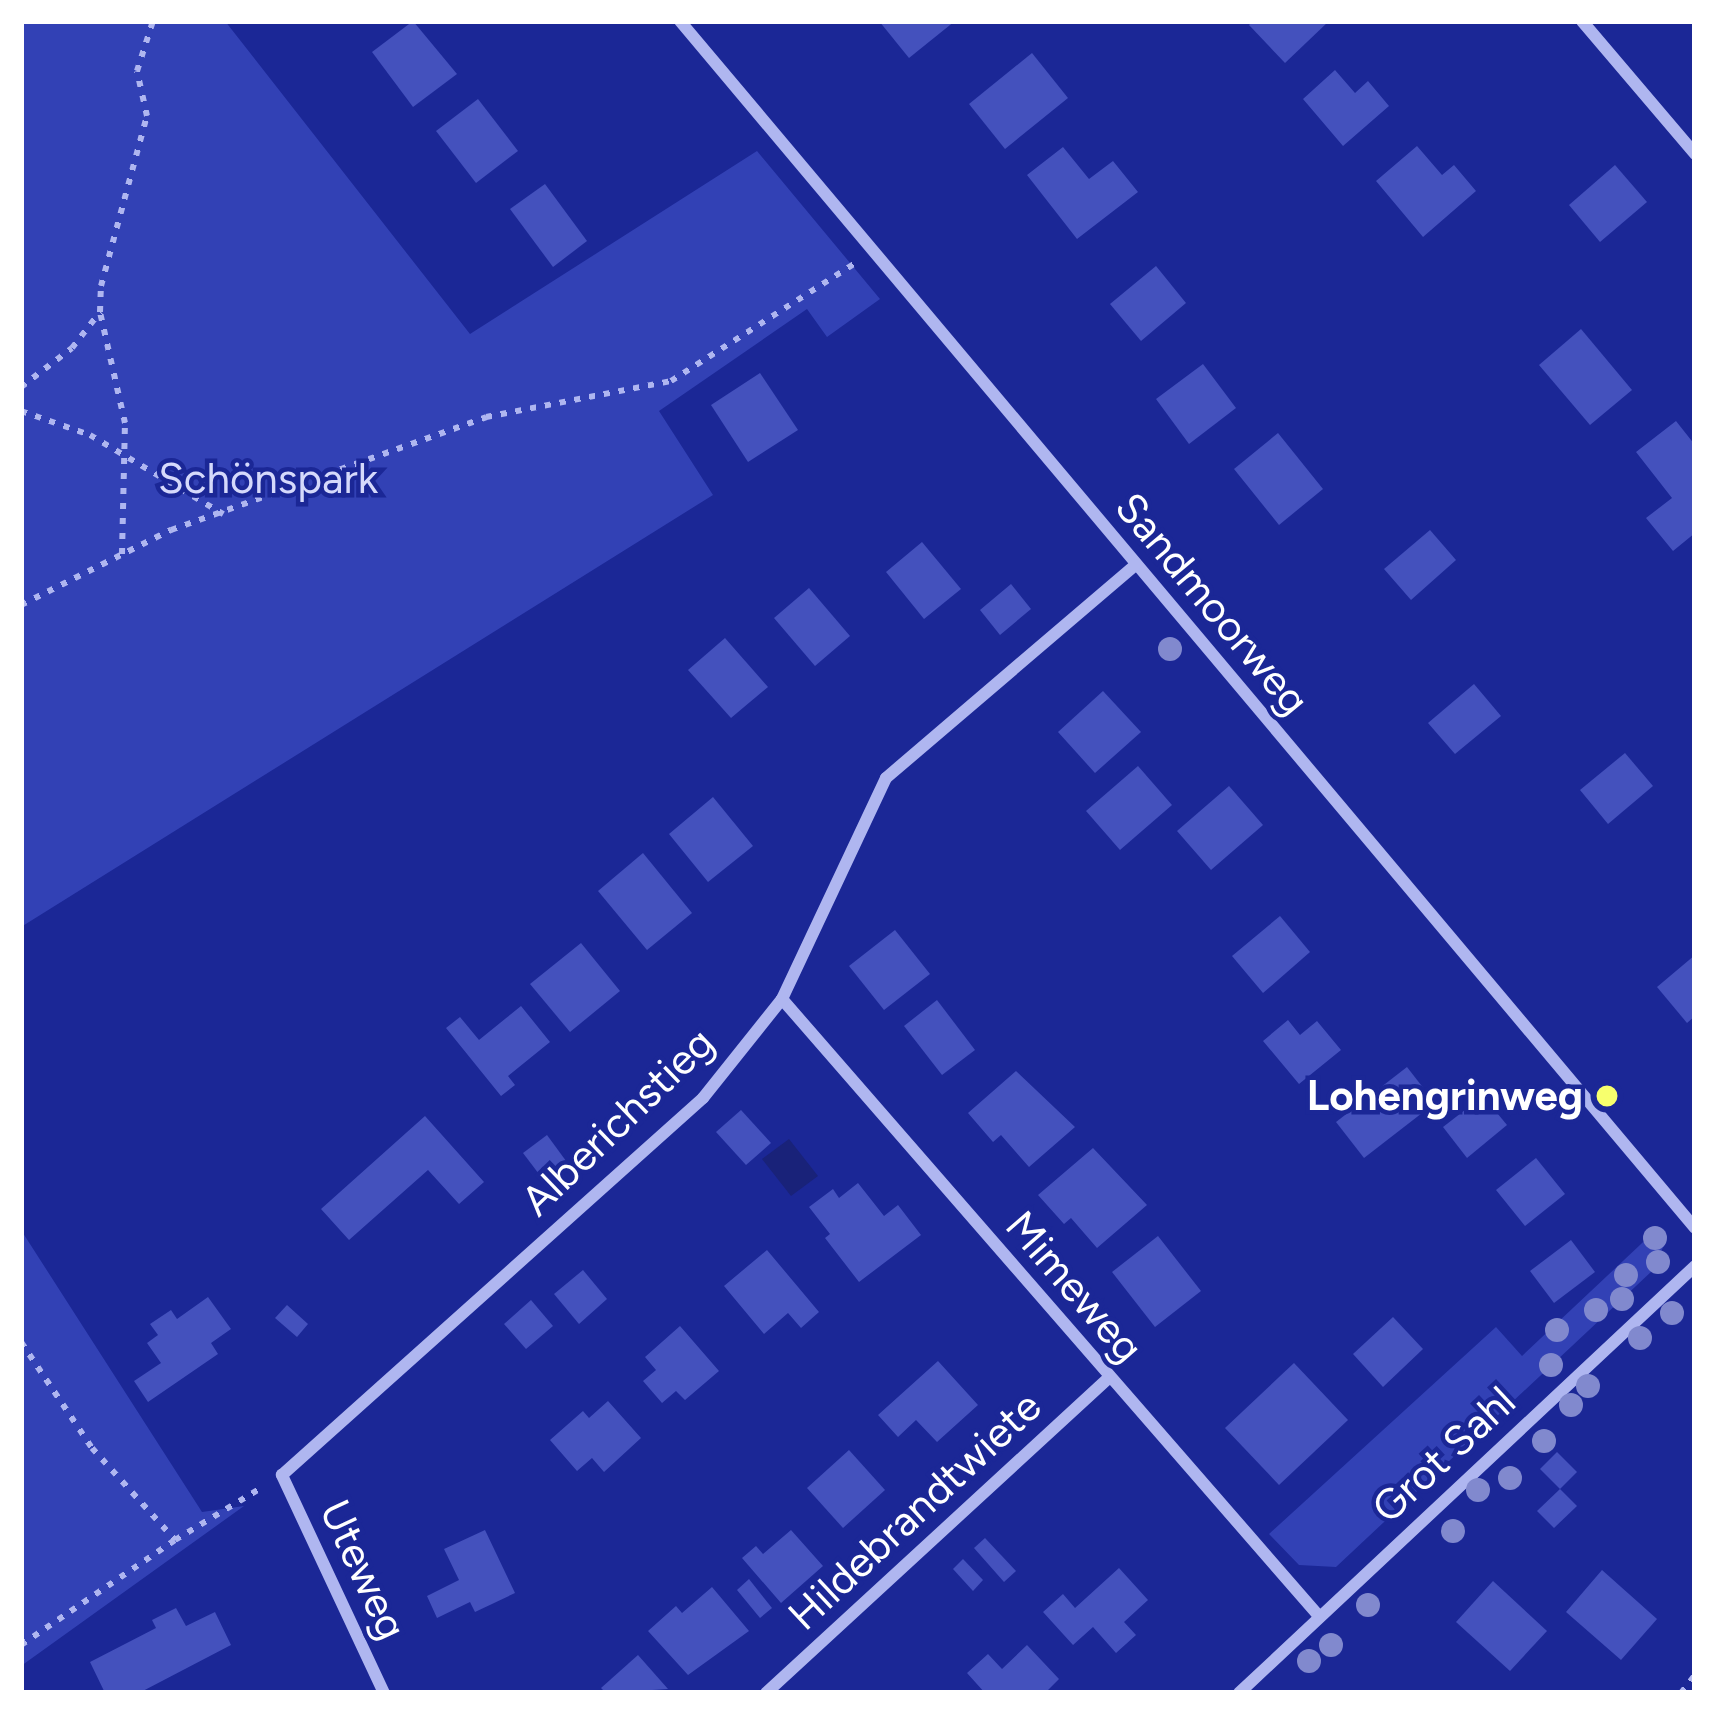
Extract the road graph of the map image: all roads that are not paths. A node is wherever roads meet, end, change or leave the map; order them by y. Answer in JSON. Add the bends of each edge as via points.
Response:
{"nodes":[{"id":1,"x":680,"y":21,"type":"edge"},
{"id":2,"x":1582,"y":21,"type":"edge"},
{"id":3,"x":1695,"y":154,"type":"edge"},
{"id":4,"x":1135,"y":565,"type":"junction"},
{"id":5,"x":782,"y":999,"type":"junction"},
{"id":6,"x":1695,"y":1228,"type":"edge"},
{"id":7,"x":1695,"y":1266,"type":"edge"},
{"id":8,"x":1108,"y":1378,"type":"junction"},
{"id":9,"x":282,"y":1475,"type":"joint"},
{"id":10,"x":1319,"y":1616,"type":"junction"},
{"id":11,"x":384,"y":1693,"type":"edge"},
{"id":12,"x":766,"y":1693,"type":"edge"},
{"id":13,"x":1239,"y":1693,"type":"edge"}],
"edges":[{"from":1,"to":4,"type":"street","name":"Sandmoorweg"},
{"from":2,"to":3,"type":"street"},
{"from":4,"to":5,"type":"street","name":"Alberichstieg","via":[[886,778]]},
{"from":4,"to":6,"type":"street","name":"Sandmoorweg"},
{"from":5,"to":8,"type":"street","name":"Mimeweg"},
{"from":5,"to":9,"type":"street","name":"Alberichstieg","via":[[704,1098]]},
{"from":7,"to":10,"type":"street","name":"Grot Sahl"},
{"from":8,"to":10,"type":"street","name":"Mimeweg"},
{"from":8,"to":12,"type":"street","name":"Hildebrandtwiete"},
{"from":9,"to":11,"type":"street","name":"Uteweg"},
{"from":10,"to":13,"type":"street","name":"Grot Sahl"}]}
